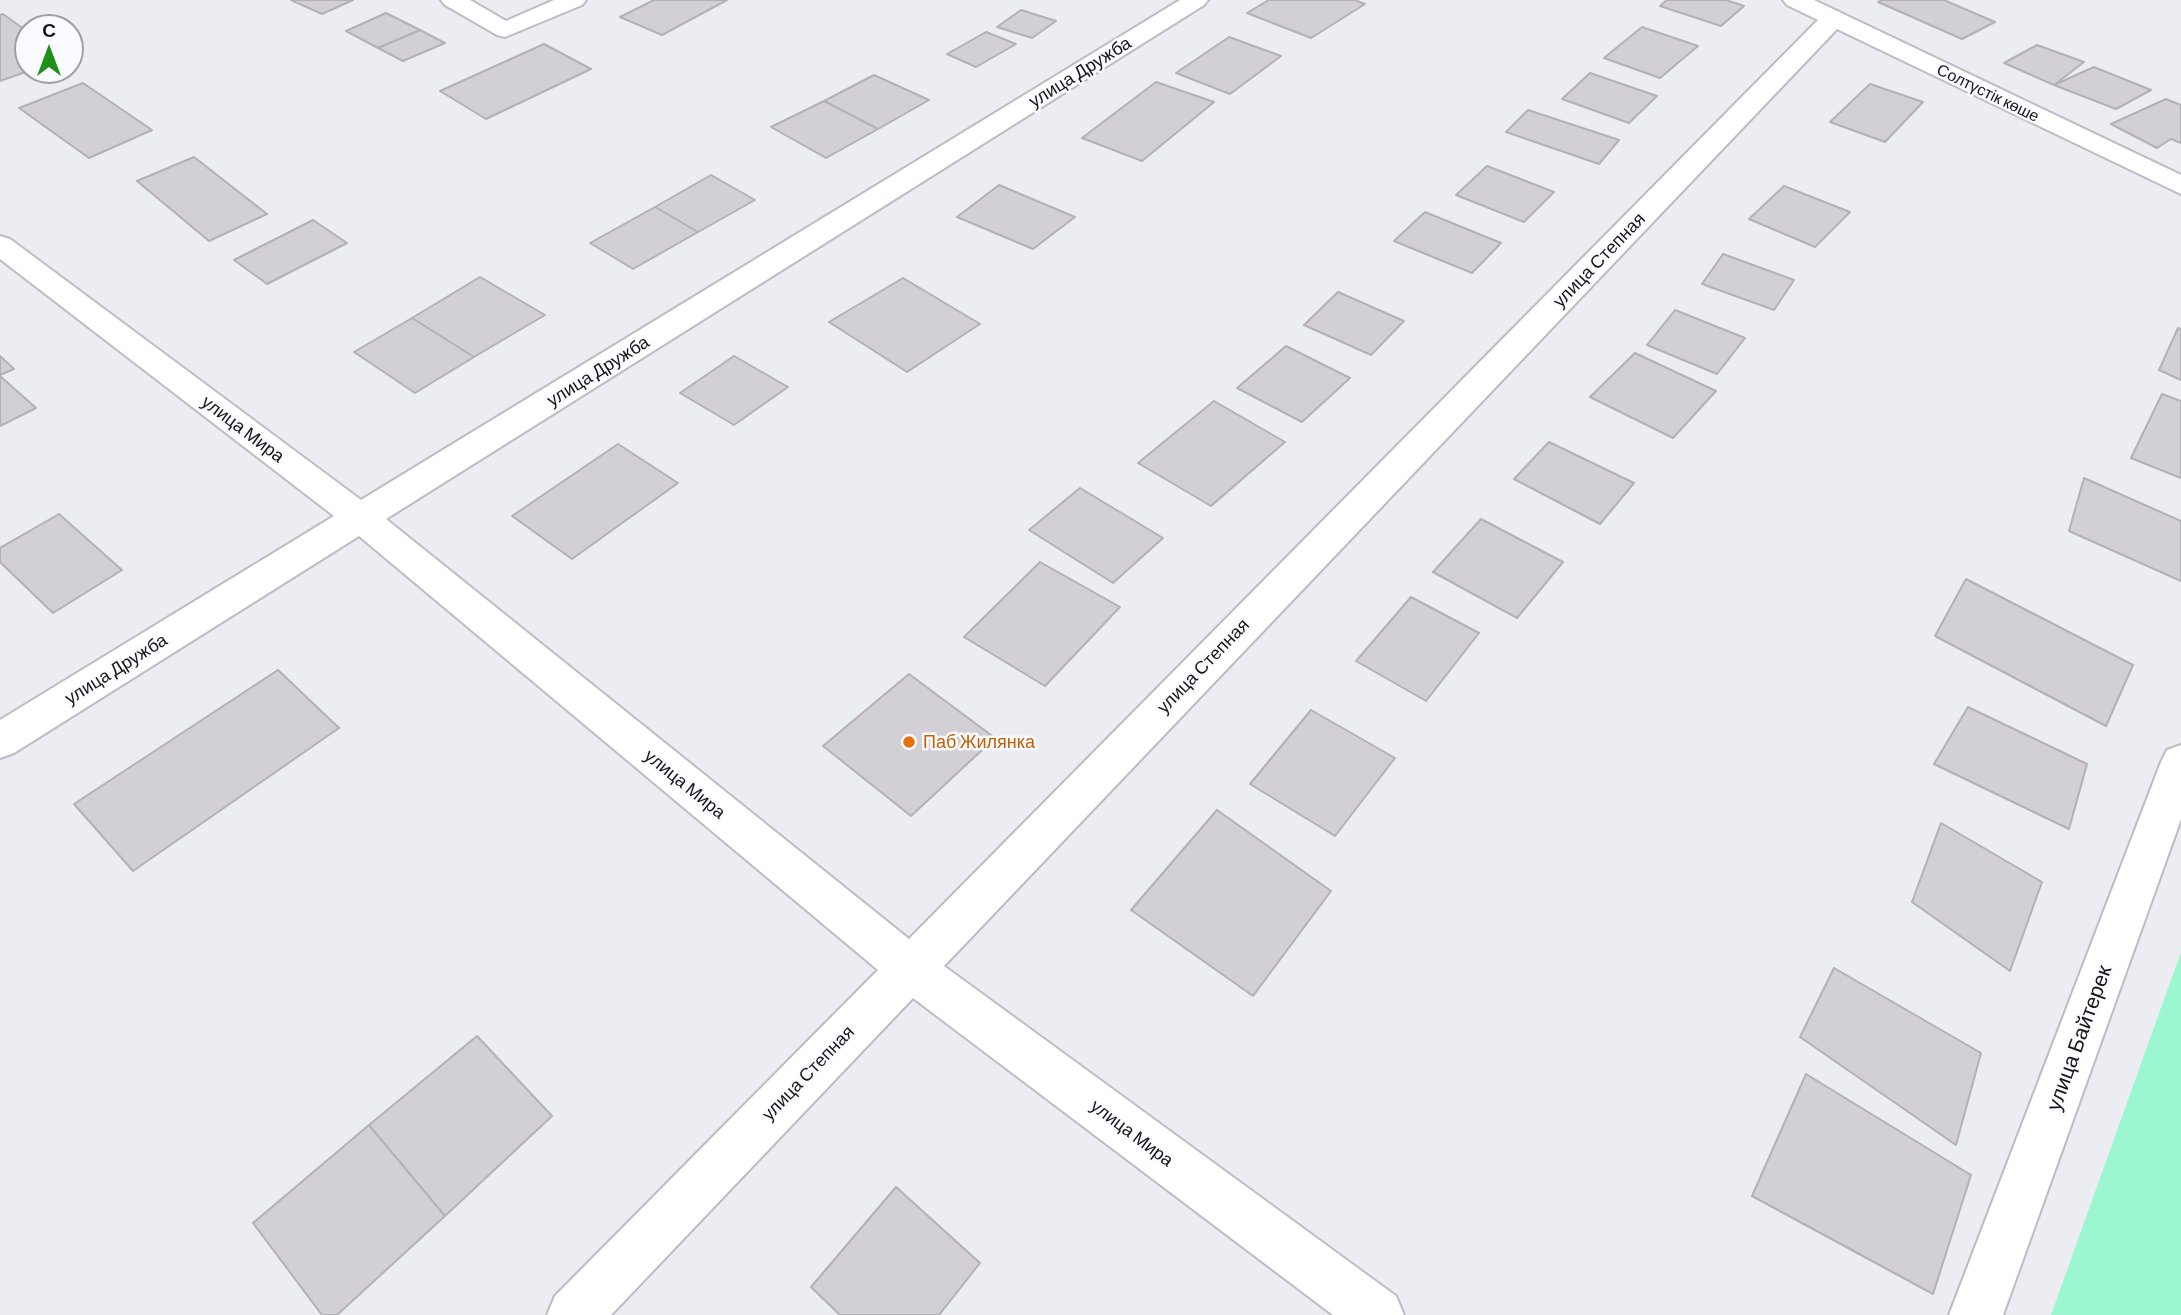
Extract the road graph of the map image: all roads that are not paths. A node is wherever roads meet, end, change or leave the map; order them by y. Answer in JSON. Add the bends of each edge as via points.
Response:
{"nodes":[{"id":1,"x":453,"y":0,"type":"edge"},
{"id":2,"x":574,"y":0,"type":"edge"},
{"id":3,"x":1196,"y":0,"type":"edge"},
{"id":4,"x":1797,"y":1,"type":"edge"},
{"id":5,"x":1833,"y":18,"type":"junction"},
{"id":6,"x":2181,"y":186,"type":"edge"},
{"id":7,"x":0,"y":245,"type":"edge"},
{"id":8,"x":361,"y":518,"type":"junction"},
{"id":9,"x":0,"y":741,"type":"edge"},
{"id":10,"x":2181,"y":762,"type":"edge"},
{"id":11,"x":909,"y":968,"type":"junction"},
{"id":12,"x":574,"y":1315,"type":"edge"},
{"id":13,"x":1377,"y":1315,"type":"edge"},
{"id":14,"x":1976,"y":1315,"type":"edge"}],
"edges":[{"from":1,"to":2,"type":"street","via":[[506,30]]},
{"from":3,"to":8,"type":"street","name":"улица Дружба"},
{"from":4,"to":5,"type":"street","name":"Солтүстік көше"},
{"from":5,"to":6,"type":"street","name":"Солтүстік көше"},
{"from":5,"to":11,"type":"street","name":"улица Степная"},
{"from":7,"to":8,"type":"street","name":"улица Мира"},
{"from":8,"to":9,"type":"street","name":"улица Дружба"},
{"from":8,"to":11,"type":"street","name":"улица Мира"},
{"from":10,"to":14,"type":"street","name":"улица Байтерек"},
{"from":11,"to":12,"type":"street","name":"улица Степная"},
{"from":11,"to":13,"type":"street","name":"улица Мира"}]}
